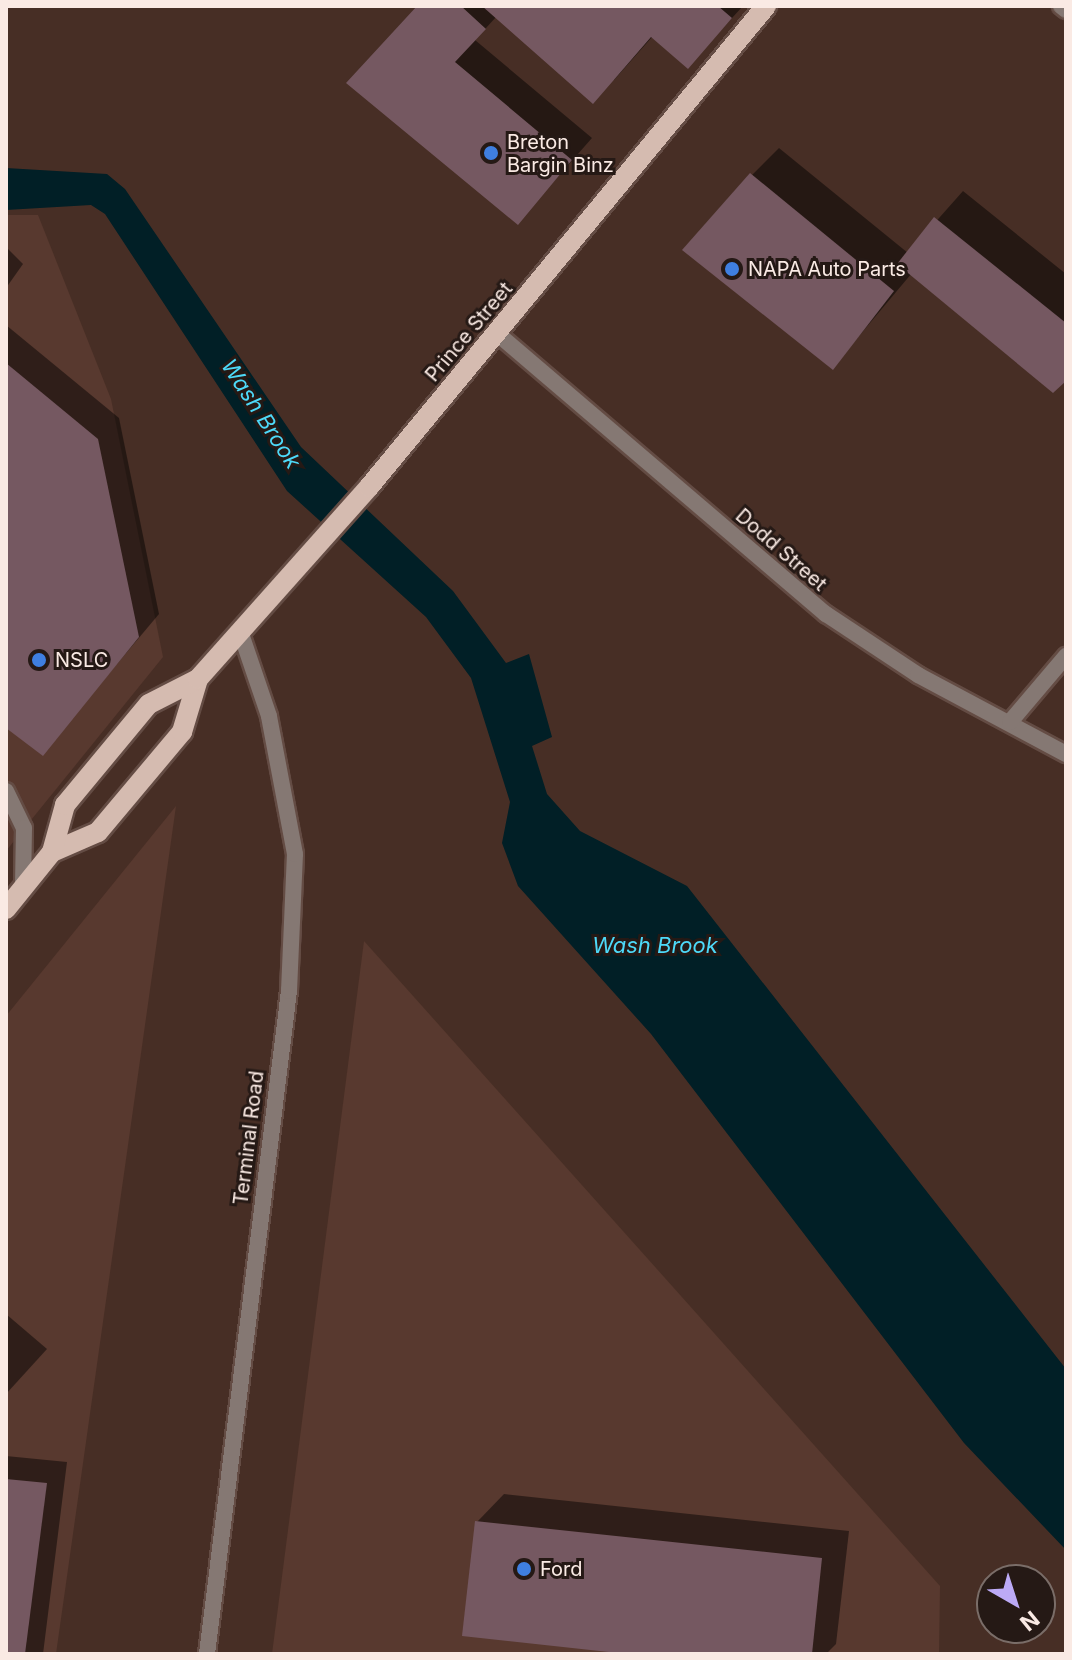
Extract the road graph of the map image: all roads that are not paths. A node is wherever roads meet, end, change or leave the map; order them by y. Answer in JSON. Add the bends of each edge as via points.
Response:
{"nodes":[{"id":1,"x":766,"y":6,"type":"edge"},
{"id":2,"x":499,"y":335,"type":"junction"},
{"id":3,"x":240,"y":631,"type":"junction"},
{"id":4,"x":1066,"y":656,"type":"edge"},
{"id":5,"x":198,"y":679,"type":"junction"},
{"id":6,"x":1010,"y":722,"type":"junction"},
{"id":7,"x":1066,"y":754,"type":"edge"},
{"id":8,"x":7,"y":792,"type":"edge"},
{"id":9,"x":52,"y":852,"type":"junction"},
{"id":10,"x":23,"y":887,"type":"junction"},
{"id":11,"x":6,"y":909,"type":"edge"},
{"id":12,"x":207,"y":1654,"type":"edge"}],
"edges":[{"from":1,"to":2,"type":"main road","name":"Prince Street"},
{"from":2,"to":3,"type":"main road","name":"Prince Street"},
{"from":2,"to":6,"type":"street","name":"Dodd Street","via":[[826,614],[918,675]]},
{"from":3,"to":5,"type":"main road","name":"Prince Street"},
{"from":3,"to":12,"type":"street","name":"Terminal Road","via":[[269,716],[295,854],[289,991]]},
{"from":4,"to":6,"type":"street"},
{"from":5,"to":9,"type":"main road","name":"Prince Street","via":[[149,704],[65,805]]},
{"from":5,"to":9,"type":"main road","name":"Prince Street","via":[[182,732],[98,832]]},
{"from":6,"to":7,"type":"street","name":"Dodd Street"},
{"from":8,"to":10,"type":"street","via":[[24,828]]},
{"from":9,"to":10,"type":"main road","name":"Prince Street"},
{"from":10,"to":11,"type":"main road","name":"Prince Street"}]}
